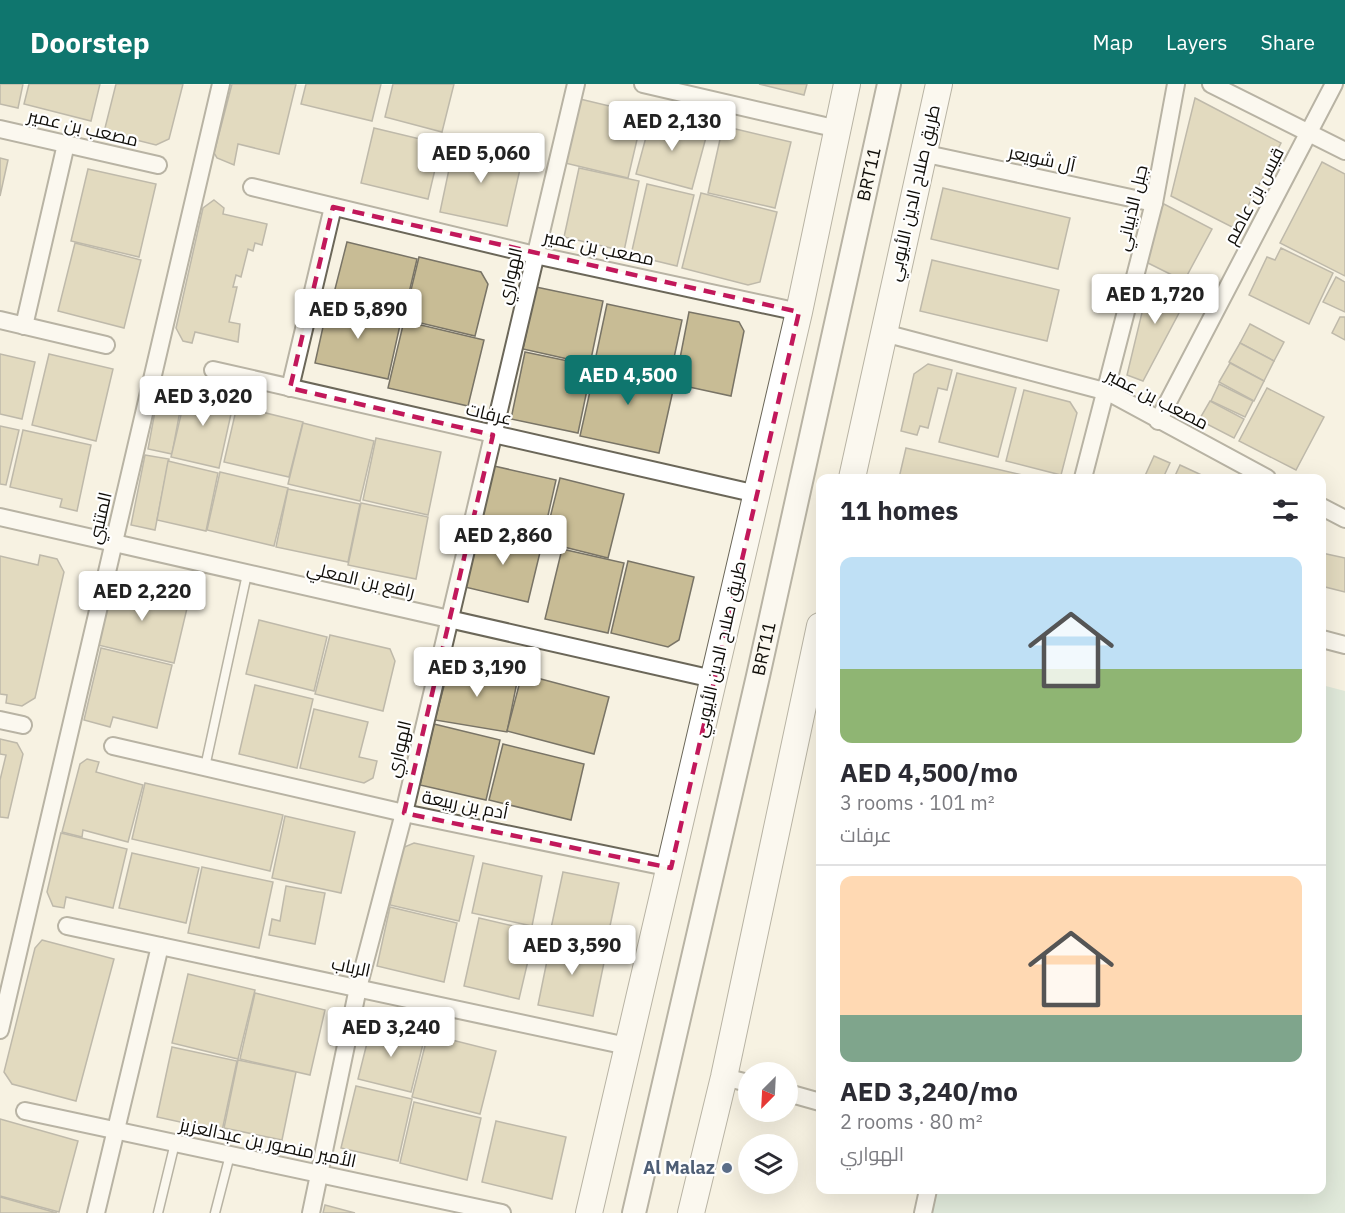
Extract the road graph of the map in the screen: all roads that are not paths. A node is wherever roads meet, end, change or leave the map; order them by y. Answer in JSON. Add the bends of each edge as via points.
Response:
{"nodes":[{"id":1,"x":221,"y":84,"type":"edge"},
{"id":2,"x":576,"y":84,"type":"edge"},
{"id":3,"x":643,"y":84,"type":"edge"},
{"id":4,"x":848,"y":84,"type":"edge"},
{"id":5,"x":889,"y":84,"type":"edge"},
{"id":6,"x":939,"y":84,"type":"edge"},
{"id":7,"x":1176,"y":84,"type":"edge"},
{"id":8,"x":1211,"y":84,"type":"edge"},
{"id":9,"x":1334,"y":84,"type":"edge"},
{"id":10,"x":0,"y":129,"type":"edge"},
{"id":11,"x":837,"y":129,"type":"junction"},
{"id":12,"x":1309,"y":132,"type":"junction"},
{"id":13,"x":66,"y":144,"type":"junction"},
{"id":14,"x":1345,"y":151,"type":"edge"},
{"id":15,"x":922,"y":153,"type":"junction"},
{"id":16,"x":158,"y":165,"type":"dead end"},
{"id":17,"x":252,"y":187,"type":"dead end"},
{"id":18,"x":1154,"y":203,"type":"junction"},
{"id":19,"x":333,"y":207,"type":"junction"},
{"id":20,"x":536,"y":255,"type":"junction"},
{"id":21,"x":799,"y":312,"type":"junction"},
{"id":22,"x":0,"y":321,"type":"edge"},
{"id":23,"x":24,"y":326,"type":"junction"},
{"id":24,"x":884,"y":333,"type":"junction"},
{"id":25,"x":106,"y":345,"type":"dead end"},
{"id":26,"x":213,"y":370,"type":"dead end"},
{"id":27,"x":290,"y":388,"type":"junction"},
{"id":28,"x":1108,"y":392,"type":"junction"},
{"id":29,"x":1158,"y":422,"type":"junction"},
{"id":30,"x":493,"y":435,"type":"junction"},
{"id":31,"x":853,"y":474,"type":"edge"},
{"id":32,"x":1084,"y":474,"type":"edge"},
{"id":33,"x":1259,"y":474,"type":"edge"},
{"id":34,"x":757,"y":494,"type":"junction"},
{"id":35,"x":1326,"y":509,"type":"edge"},
{"id":36,"x":0,"y":517,"type":"edge"},
{"id":37,"x":1345,"y":519,"type":"edge"},
{"id":38,"x":114,"y":543,"type":"junction"},
{"id":39,"x":248,"y":574,"type":"junction"},
{"id":40,"x":450,"y":620,"type":"junction"},
{"id":41,"x":1326,"y":640,"type":"edge"},
{"id":42,"x":1345,"y":645,"type":"edge"},
{"id":43,"x":816,"y":648,"type":"edge"},
{"id":44,"x":713,"y":679,"type":"junction"},
{"id":45,"x":0,"y":720,"type":"edge"},
{"id":46,"x":23,"y":725,"type":"dead end"},
{"id":47,"x":112,"y":746,"type":"dead end"},
{"id":48,"x":205,"y":767,"type":"junction"},
{"id":49,"x":404,"y":813,"type":"junction"},
{"id":50,"x":671,"y":868,"type":"junction"},
{"id":51,"x":67,"y":926,"type":"dead end"},
{"id":52,"x":160,"y":946,"type":"junction"},
{"id":53,"x":358,"y":988,"type":"junction"},
{"id":54,"x":0,"y":1030,"type":"edge"},
{"id":55,"x":627,"y":1046,"type":"junction"},
{"id":56,"x":736,"y":1080,"type":"edge"},
{"id":57,"x":798,"y":1096,"type":"edge"},
{"id":58,"x":816,"y":1101,"type":"edge"},
{"id":59,"x":25,"y":1111,"type":"dead end"},
{"id":60,"x":116,"y":1130,"type":"junction"},
{"id":61,"x":175,"y":1143,"type":"junction"},
{"id":62,"x":230,"y":1155,"type":"junction"},
{"id":63,"x":320,"y":1174,"type":"junction"},
{"id":64,"x":926,"y":1194,"type":"edge"},
{"id":65,"x":96,"y":1213,"type":"edge"},
{"id":66,"x":158,"y":1213,"type":"edge"},
{"id":67,"x":216,"y":1213,"type":"edge"},
{"id":68,"x":310,"y":1213,"type":"edge"},
{"id":69,"x":502,"y":1213,"type":"edge"},
{"id":70,"x":589,"y":1213,"type":"edge"},
{"id":71,"x":634,"y":1213,"type":"edge"},
{"id":72,"x":691,"y":1213,"type":"edge"},
{"id":73,"x":922,"y":1213,"type":"edge"}],
"edges":[{"from":1,"to":38,"type":"street","name":"المتنبي"},
{"from":2,"to":20,"type":"street","name":"الهواري"},
{"from":3,"to":11,"type":"street"},
{"from":4,"to":11,"type":"main road","name":"طريق صلاح الدين الأيوبي"},
{"from":5,"to":71,"type":"main road","name":"BRT11"},
{"from":6,"to":15,"type":"main road","name":"طريق صلاح الدين الأيوبي"},
{"from":7,"to":18,"type":"street","name":"جبل الذبياني"},
{"from":8,"to":12,"type":"street"},
{"from":9,"to":12,"type":"street","name":"قيس بن عاصم"},
{"from":10,"to":13,"type":"street","name":"مصعب بن عمير"},
{"from":11,"to":21,"type":"main road","name":"طريق صلاح الدين الأيوبي"},
{"from":12,"to":14,"type":"street"},
{"from":12,"to":29,"type":"street","name":"قيس بن عاصم"},
{"from":13,"to":16,"type":"street","name":"مصعب بن عمير"},
{"from":13,"to":23,"type":"street"},
{"from":15,"to":18,"type":"street","name":"آل شويعر"},
{"from":15,"to":24,"type":"main road","name":"طريق صلاح الدين الأيوبي"},
{"from":17,"to":19,"type":"street","name":"مصعب بن عمير"},
{"from":18,"to":28,"type":"street","name":"جبل الذبياني"},
{"from":19,"to":20,"type":"street","name":"مصعب بن عمير"},
{"from":19,"to":27,"type":"street"},
{"from":20,"to":21,"type":"street","name":"مصعب بن عمير"},
{"from":20,"to":30,"type":"street","name":"الهواري"},
{"from":21,"to":34,"type":"main road","name":"طريق صلاح الدين الأيوبي"},
{"from":22,"to":23,"type":"street"},
{"from":23,"to":25,"type":"street"},
{"from":24,"to":28,"type":"street","name":"مصعب بن عمير"},
{"from":24,"to":31,"type":"main road","name":"طريق صلاح الدين الأيوبي"},
{"from":26,"to":27,"type":"street","name":"عرفات"},
{"from":27,"to":30,"type":"street","name":"عرفات"},
{"from":28,"to":29,"type":"street","name":"مصعب بن عمير"},
{"from":28,"to":32,"type":"street","name":"جبل الذبياني"},
{"from":29,"to":33,"type":"street","name":"مصعب بن عمير"},
{"from":30,"to":34,"type":"street","name":"عرفات"},
{"from":30,"to":40,"type":"street","name":"الهواري"},
{"from":34,"to":44,"type":"main road","name":"طريق صلاح الدين الأيوبي"},
{"from":35,"to":37,"type":"street"},
{"from":36,"to":38,"type":"street","name":"رافع بن المعلي"},
{"from":38,"to":39,"type":"street","name":"رافع بن المعلي"},
{"from":38,"to":54,"type":"street","name":"المتنبي"},
{"from":39,"to":40,"type":"street","name":"رافع بن المعلي"},
{"from":39,"to":48,"type":"lane"},
{"from":40,"to":44,"type":"street","name":"رافع بن المعلي"},
{"from":40,"to":49,"type":"street","name":"الهواري"},
{"from":41,"to":42,"type":"street"},
{"from":43,"to":56,"type":"main road"},
{"from":44,"to":50,"type":"main road","name":"طريق صلاح الدين الأيوبي"},
{"from":45,"to":46,"type":"street"},
{"from":47,"to":48,"type":"street","name":"أدم بن ربيعة"},
{"from":48,"to":49,"type":"street","name":"أدم بن ربيعة"},
{"from":49,"to":50,"type":"street","name":"أدم بن ربيعة"},
{"from":49,"to":53,"type":"street","name":"الهواري"},
{"from":50,"to":55,"type":"main road","name":"طريق صلاح الدين الأيوبي"},
{"from":51,"to":52,"type":"street","name":"الرباب"},
{"from":52,"to":53,"type":"street","name":"الرباب"},
{"from":52,"to":60,"type":"street"},
{"from":53,"to":55,"type":"street","name":"الرباب"},
{"from":53,"to":63,"type":"street","name":"الهواري"},
{"from":55,"to":70,"type":"main road","name":"طريق صلاح الدين الأيوبي"},
{"from":56,"to":72,"type":"main road"},
{"from":57,"to":58,"type":"street"},
{"from":59,"to":60,"type":"street","name":"الأمير منصور بن عبدالعزيز"},
{"from":60,"to":61,"type":"street","name":"الأمير منصور بن عبدالعزيز"},
{"from":60,"to":65,"type":"street"},
{"from":61,"to":62,"type":"street","name":"الأمير منصور بن عبدالعزيز"},
{"from":61,"to":66,"type":"lane"},
{"from":62,"to":63,"type":"street","name":"الأمير منصور بن عبدالعزيز"},
{"from":62,"to":67,"type":"lane"},
{"from":63,"to":68,"type":"street","name":"الهواري"},
{"from":63,"to":69,"type":"street","name":"الأمير منصور بن عبدالعزيز"},
{"from":64,"to":73,"type":"street"}]}
